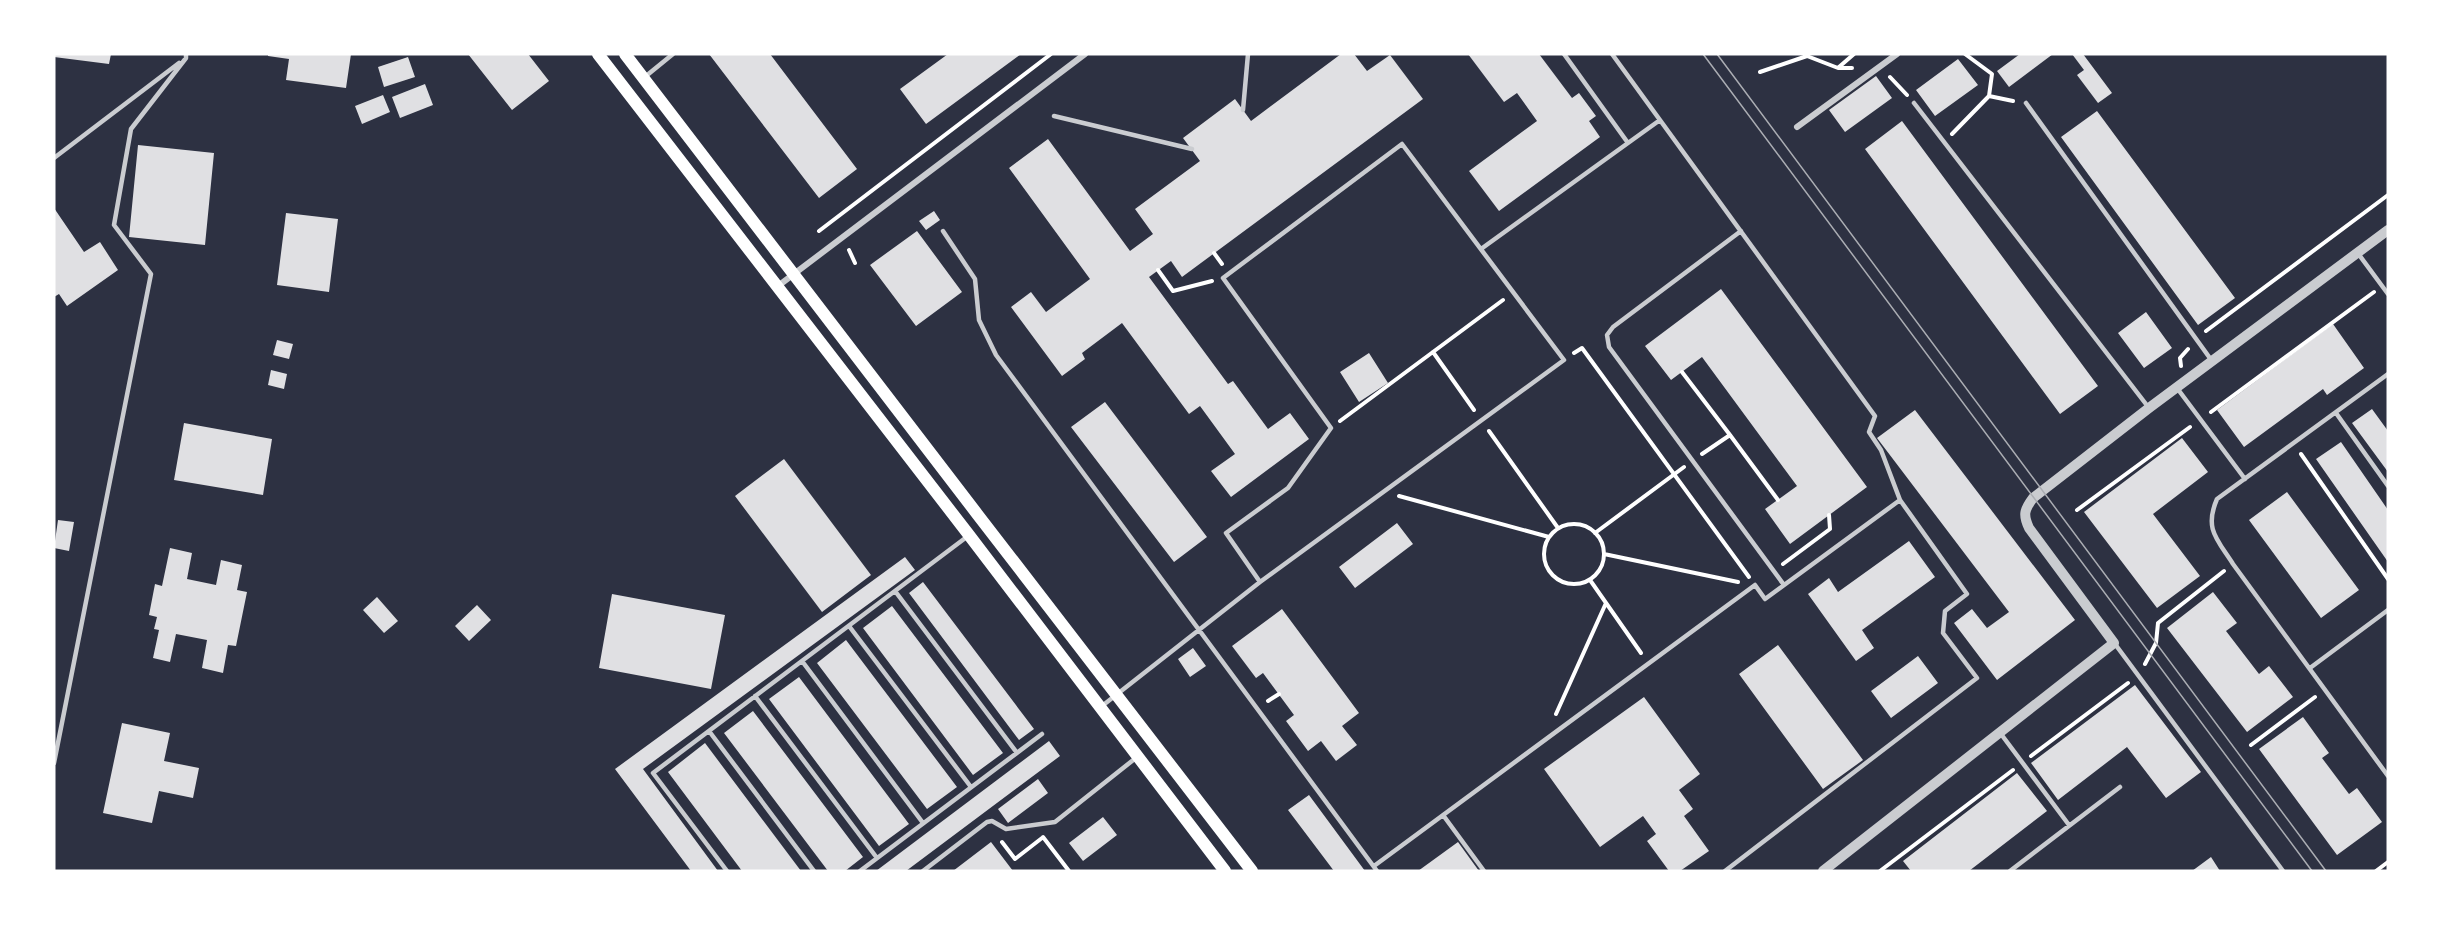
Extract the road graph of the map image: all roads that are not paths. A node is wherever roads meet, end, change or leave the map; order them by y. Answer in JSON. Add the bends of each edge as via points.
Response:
{"nodes":[{"id":1,"x":598,"y":54,"type":"edge"},
{"id":2,"x":625,"y":54,"type":"edge"},
{"id":3,"x":674,"y":54,"type":"edge"},
{"id":4,"x":1085,"y":54,"type":"edge"},
{"id":5,"x":1248,"y":54,"type":"edge"},
{"id":6,"x":1563,"y":54,"type":"edge"},
{"id":7,"x":1612,"y":54,"type":"edge"},
{"id":8,"x":1897,"y":54,"type":"edge"},
{"id":9,"x":186,"y":56,"type":"edge"},
{"id":10,"x":644,"y":78,"type":"junction"},
{"id":11,"x":1914,"y":103,"type":"road end"},
{"id":12,"x":2026,"y":103,"type":"road end"},
{"id":13,"x":1243,"y":110,"type":"dead end"},
{"id":14,"x":1053,"y":116,"type":"dead end"},
{"id":15,"x":1660,"y":120,"type":"junction"},
{"id":16,"x":1797,"y":127,"type":"dead end"},
{"id":17,"x":1628,"y":143,"type":"junction"},
{"id":18,"x":1192,"y":149,"type":"dead end"},
{"id":19,"x":54,"y":158,"type":"edge"},
{"id":20,"x":2388,"y":230,"type":"edge"},
{"id":21,"x":943,"y":231,"type":"dead end"},
{"id":22,"x":1741,"y":231,"type":"junction"},
{"id":23,"x":1481,"y":249,"type":"junction"},
{"id":24,"x":2357,"y":252,"type":"junction"},
{"id":25,"x":795,"y":273,"type":"junction"},
{"id":26,"x":777,"y":287,"type":"junction"},
{"id":27,"x":2388,"y":294,"type":"edge"},
{"id":28,"x":2212,"y":361,"type":"junction"},
{"id":29,"x":2388,"y":374,"type":"edge"},
{"id":30,"x":2177,"y":388,"type":"junction"},
{"id":31,"x":2149,"y":408,"type":"junction"},
{"id":32,"x":2336,"y":413,"type":"junction"},
{"id":33,"x":2245,"y":479,"type":"junction"},
{"id":34,"x":2388,"y":486,"type":"edge"},
{"id":35,"x":1900,"y":500,"type":"junction"},
{"id":36,"x":969,"y":535,"type":"junction"},
{"id":37,"x":1260,"y":582,"type":"junction"},
{"id":38,"x":1784,"y":585,"type":"junction"},
{"id":39,"x":895,"y":591,"type":"junction"},
{"id":40,"x":2388,"y":610,"type":"edge"},
{"id":41,"x":849,"y":626,"type":"junction"},
{"id":42,"x":1199,"y":630,"type":"junction"},
{"id":43,"x":2114,"y":643,"type":"junction"},
{"id":44,"x":802,"y":661,"type":"junction"},
{"id":45,"x":2310,"y":668,"type":"junction"},
{"id":46,"x":1116,"y":695,"type":"junction"},
{"id":47,"x":755,"y":696,"type":"junction"},
{"id":48,"x":1100,"y":708,"type":"junction"},
{"id":49,"x":709,"y":731,"type":"junction"},
{"id":50,"x":1042,"y":734,"type":"dead end"},
{"id":51,"x":2001,"y":734,"type":"junction"},
{"id":52,"x":1017,"y":753,"type":"junction"},
{"id":53,"x":1137,"y":757,"type":"junction"},
{"id":54,"x":54,"y":763,"type":"edge"},
{"id":55,"x":2388,"y":776,"type":"edge"},
{"id":56,"x":2121,"y":787,"type":"dead end"},
{"id":57,"x":971,"y":788,"type":"junction"},
{"id":58,"x":1443,"y":815,"type":"junction"},
{"id":59,"x":923,"y":823,"type":"junction"},
{"id":60,"x":2069,"y":825,"type":"junction"},
{"id":61,"x":877,"y":858,"type":"junction"},
{"id":62,"x":1376,"y":869,"type":"edge"},
{"id":63,"x":727,"y":871,"type":"edge"},
{"id":64,"x":814,"y":871,"type":"edge"},
{"id":65,"x":860,"y":871,"type":"edge"},
{"id":66,"x":923,"y":871,"type":"edge"},
{"id":67,"x":1225,"y":871,"type":"edge"},
{"id":68,"x":1252,"y":871,"type":"edge"},
{"id":69,"x":1484,"y":871,"type":"edge"},
{"id":70,"x":1725,"y":871,"type":"edge"},
{"id":71,"x":1823,"y":871,"type":"edge"},
{"id":72,"x":2010,"y":871,"type":"edge"},
{"id":73,"x":2283,"y":871,"type":"edge"}],
"edges":[{"from":1,"to":26,"type":"main road"},
{"from":2,"to":10,"type":"main road"},
{"from":3,"to":10,"type":"lane"},
{"from":4,"to":25,"type":"street"},
{"from":5,"to":13,"type":"lane"},
{"from":6,"to":17,"type":"lane"},
{"from":7,"to":15,"type":"lane"},
{"from":8,"to":16,"type":"street"},
{"from":9,"to":19,"type":"lane"},
{"from":9,"to":54,"type":"lane","via":[[131,129],[114,225],[151,274]]},
{"from":10,"to":25,"type":"main road"},
{"from":11,"to":31,"type":"lane"},
{"from":12,"to":28,"type":"lane"},
{"from":14,"to":18,"type":"lane"},
{"from":15,"to":17,"type":"lane"},
{"from":15,"to":22,"type":"lane"},
{"from":17,"to":23,"type":"lane"},
{"from":20,"to":24,"type":"street"},
{"from":21,"to":42,"type":"lane","via":[[975,279],[979,320],[996,355]]},
{"from":22,"to":35,"type":"lane","via":[[1875,416],[1869,432],[1881,450]]},
{"from":22,"to":38,"type":"lane","via":[[1612,327],[1607,335],[1609,347]]},
{"from":23,"to":37,"type":"lane","via":[[1564,360]]},
{"from":23,"to":37,"type":"lane","via":[[1402,144],[1223,278],[1330,428],[1288,488],[1226,534]]},
{"from":24,"to":27,"type":"lane"},
{"from":24,"to":28,"type":"street"},
{"from":25,"to":26,"type":"street"},
{"from":25,"to":46,"type":"main road"},
{"from":26,"to":36,"type":"main road"},
{"from":28,"to":30,"type":"street"},
{"from":29,"to":32,"type":"lane"},
{"from":30,"to":31,"type":"street"},
{"from":30,"to":33,"type":"lane"},
{"from":31,"to":43,"type":"street","via":[[2033,498],[2025,510],[2029,528]]},
{"from":32,"to":33,"type":"lane"},
{"from":32,"to":34,"type":"lane"},
{"from":33,"to":45,"type":"lane","via":[[2217,499],[2210,515],[2213,533]]},
{"from":35,"to":38,"type":"lane"},
{"from":35,"to":70,"type":"lane","via":[[1967,594],[1946,611],[1943,633],[1977,678]]},
{"from":36,"to":39,"type":"lane"},
{"from":36,"to":48,"type":"main road"},
{"from":37,"to":42,"type":"lane"},
{"from":38,"to":58,"type":"lane","via":[[1765,599],[1755,585]]},
{"from":39,"to":41,"type":"lane"},
{"from":39,"to":52,"type":"lane"},
{"from":40,"to":45,"type":"lane"},
{"from":41,"to":44,"type":"lane"},
{"from":41,"to":57,"type":"lane"},
{"from":42,"to":46,"type":"lane"},
{"from":42,"to":62,"type":"lane"},
{"from":43,"to":51,"type":"street"},
{"from":43,"to":73,"type":"lane"},
{"from":44,"to":47,"type":"lane"},
{"from":44,"to":59,"type":"lane"},
{"from":45,"to":55,"type":"lane"},
{"from":46,"to":48,"type":"lane"},
{"from":46,"to":68,"type":"main road"},
{"from":47,"to":49,"type":"lane"},
{"from":47,"to":61,"type":"lane"},
{"from":48,"to":53,"type":"main road"},
{"from":49,"to":63,"type":"lane","via":[[653,773]]},
{"from":49,"to":64,"type":"lane"},
{"from":50,"to":52,"type":"lane"},
{"from":51,"to":60,"type":"lane"},
{"from":51,"to":71,"type":"street"},
{"from":52,"to":57,"type":"lane"},
{"from":53,"to":66,"type":"lane","via":[[1055,822],[1006,829],[987,822]]},
{"from":53,"to":67,"type":"main road"},
{"from":56,"to":60,"type":"lane"},
{"from":57,"to":59,"type":"lane"},
{"from":58,"to":62,"type":"lane"},
{"from":58,"to":69,"type":"lane"},
{"from":59,"to":61,"type":"lane"},
{"from":60,"to":72,"type":"lane"},
{"from":61,"to":65,"type":"lane"}]}
